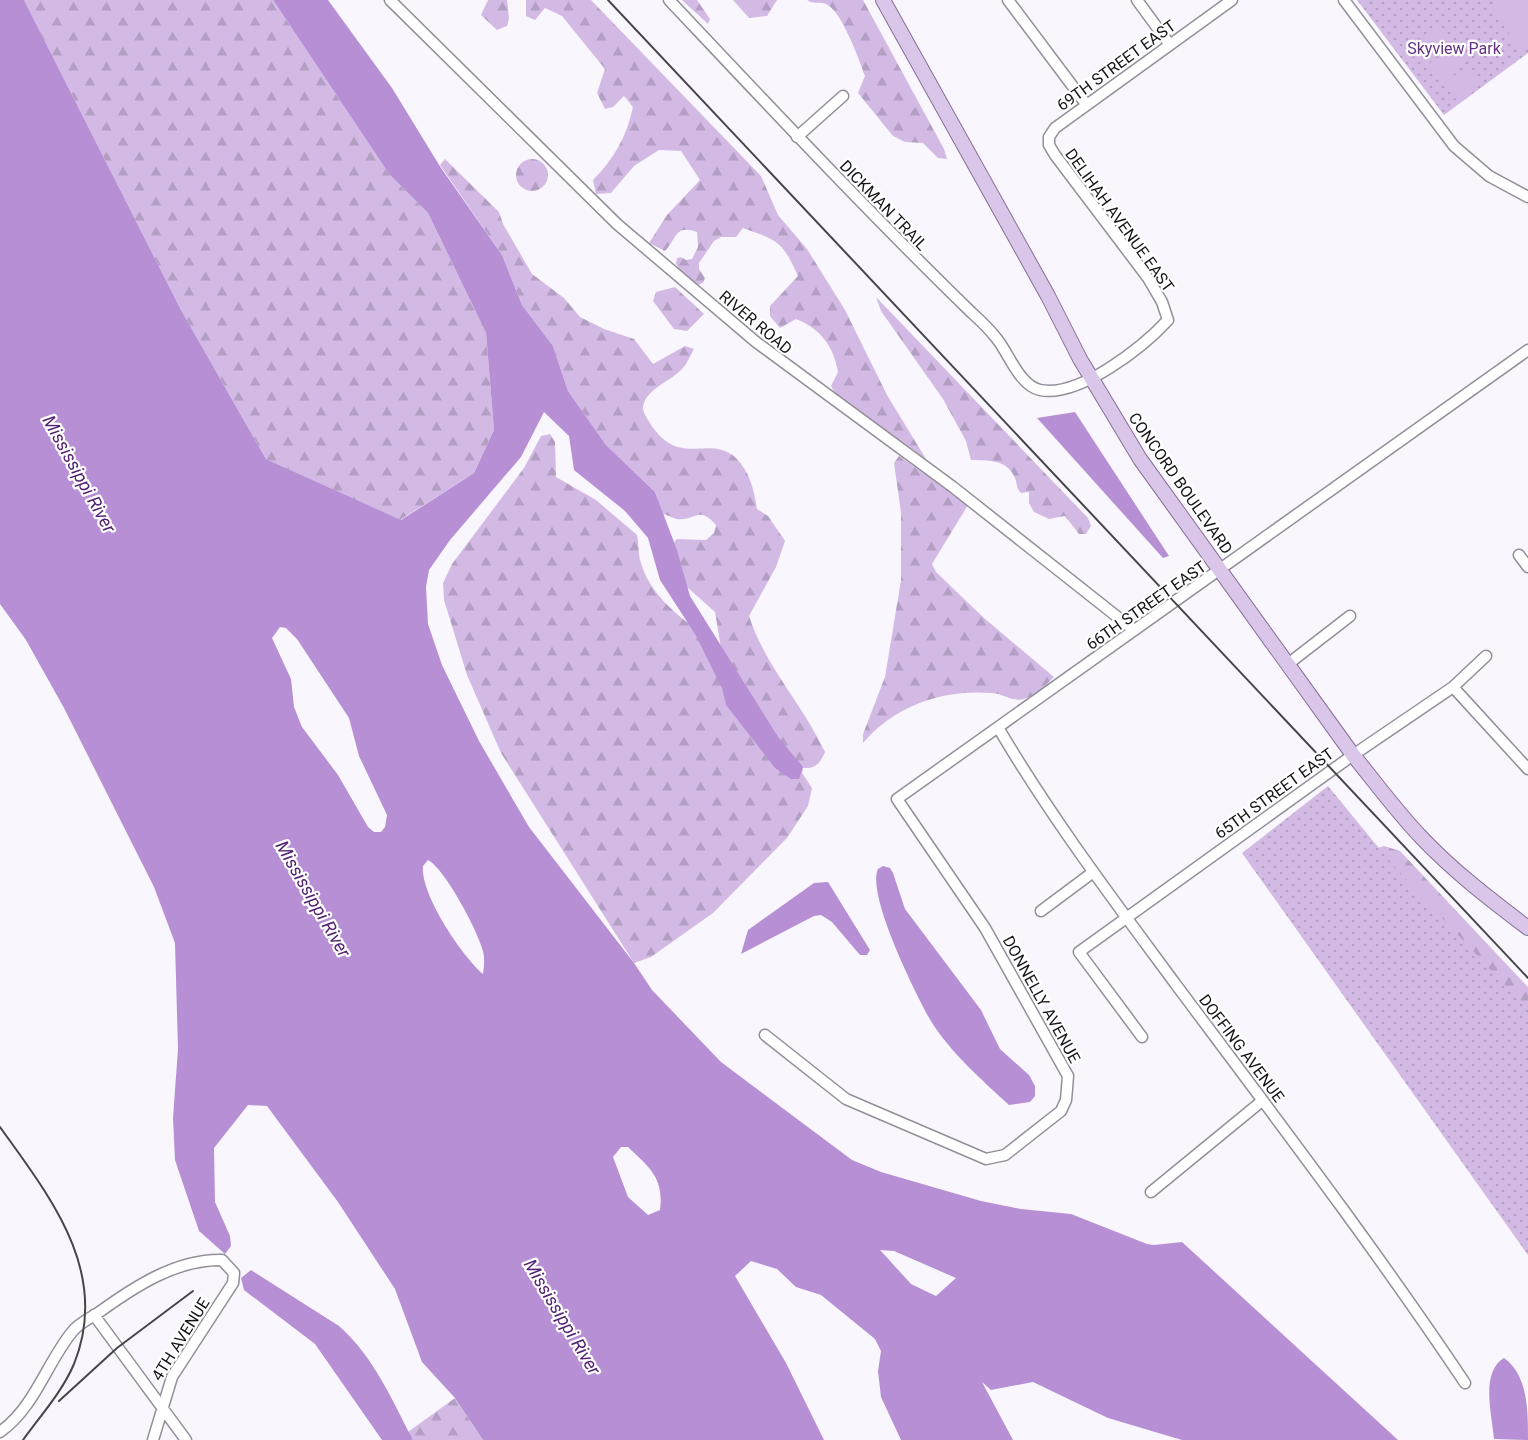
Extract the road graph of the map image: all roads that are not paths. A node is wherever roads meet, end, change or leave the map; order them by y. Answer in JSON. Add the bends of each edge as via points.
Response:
{"nodes":[{"id":1,"x":390,"y":0,"type":"edge"},
{"id":2,"x":669,"y":0,"type":"edge"},
{"id":3,"x":883,"y":0,"type":"edge"},
{"id":4,"x":1008,"y":0,"type":"edge"},
{"id":5,"x":1137,"y":0,"type":"edge"},
{"id":6,"x":1232,"y":0,"type":"edge"},
{"id":7,"x":1344,"y":0,"type":"edge"},
{"id":8,"x":1170,"y":45,"type":"junction"},
{"id":9,"x":843,"y":96,"type":"dead end"},
{"id":10,"x":1086,"y":104,"type":"junction"},
{"id":11,"x":797,"y":137,"type":"junction"},
{"id":12,"x":1049,"y":137,"type":"joint"},
{"id":13,"x":1528,"y":197,"type":"edge"},
{"id":14,"x":1168,"y":320,"type":"joint"},
{"id":15,"x":1527,"y":353,"type":"edge"},
{"id":16,"x":1091,"y":378,"type":"junction"},
{"id":17,"x":1519,"y":555,"type":"dead end"},
{"id":18,"x":1528,"y":567,"type":"edge"},
{"id":19,"x":1222,"y":569,"type":"junction"},
{"id":20,"x":1350,"y":616,"type":"dead end"},
{"id":21,"x":1134,"y":630,"type":"junction"},
{"id":22,"x":1486,"y":656,"type":"dead end"},
{"id":23,"x":1288,"y":664,"type":"junction"},
{"id":24,"x":1453,"y":687,"type":"junction"},
{"id":25,"x":999,"y":729,"type":"junction"},
{"id":26,"x":1353,"y":755,"type":"junction"},
{"id":27,"x":1528,"y":767,"type":"edge"},
{"id":28,"x":897,"y":799,"type":"joint"},
{"id":29,"x":1092,"y":873,"type":"junction"},
{"id":30,"x":1041,"y":911,"type":"dead end"},
{"id":31,"x":1126,"y":917,"type":"junction"},
{"id":32,"x":1525,"y":921,"type":"edge"},
{"id":33,"x":765,"y":1035,"type":"dead end"},
{"id":34,"x":1142,"y":1037,"type":"dead end"},
{"id":35,"x":1263,"y":1101,"type":"junction"},
{"id":36,"x":1151,"y":1192,"type":"dead end"},
{"id":37,"x":94,"y":1315,"type":"junction"},
{"id":38,"x":1465,"y":1383,"type":"dead end"},
{"id":39,"x":162,"y":1406,"type":"junction"},
{"id":40,"x":0,"y":1432,"type":"edge"},
{"id":41,"x":153,"y":1440,"type":"edge"},
{"id":42,"x":186,"y":1440,"type":"edge"}],
"edges":[{"from":1,"to":21,"type":"street","name":"RIVER ROAD","via":[[616,224],[749,337],[953,486]]},
{"from":2,"to":11,"type":"street","name":"DICKMAN TRAIL"},
{"from":3,"to":16,"type":"main road","name":"CONCORD BOULEVARD"},
{"from":4,"to":10,"type":"street"},
{"from":5,"to":8,"type":"street"},
{"from":6,"to":8,"type":"street","name":"69TH STREET EAST"},
{"from":7,"to":13,"type":"street","via":[[1454,147],[1489,176]]},
{"from":8,"to":10,"type":"street","name":"69TH STREET EAST"},
{"from":9,"to":11,"type":"street"},
{"from":10,"to":12,"type":"street","name":"69TH STREET EAST"},
{"from":11,"to":16,"type":"street","name":"DICKMAN TRAIL","via":[[992,333],[1032,387],[1058,390]]},
{"from":12,"to":14,"type":"street","name":"DELIHAH AVENUE EAST","via":[[1055,156],[1148,278]]},
{"from":14,"to":16,"type":"street","name":"DICKMAN TRAIL","via":[[1152,337]]},
{"from":15,"to":19,"type":"street","name":"66TH STREET EAST"},
{"from":16,"to":19,"type":"main road","name":"CONCORD BOULEVARD","via":[[1140,459]]},
{"from":17,"to":18,"type":"street"},
{"from":19,"to":21,"type":"street","name":"66TH STREET EAST"},
{"from":19,"to":23,"type":"main road","name":"CONCORD BOULEVARD"},
{"from":20,"to":23,"type":"street"},
{"from":21,"to":25,"type":"street","name":"66TH STREET EAST"},
{"from":22,"to":24,"type":"street","name":"65TH STREET EAST"},
{"from":23,"to":26,"type":"main road","name":"CONCORD BOULEVARD"},
{"from":24,"to":26,"type":"street","name":"65TH STREET EAST"},
{"from":24,"to":27,"type":"street"},
{"from":25,"to":28,"type":"street","name":"66TH STREET EAST"},
{"from":25,"to":29,"type":"street","name":"DOFFING AVENUE"},
{"from":26,"to":31,"type":"street","name":"65TH STREET EAST"},
{"from":26,"to":32,"type":"main road","name":"CONCORD BOULEVARD","via":[[1421,837]]},
{"from":28,"to":33,"type":"street","name":"DONNELLY AVENUE","via":[[985,928],[1068,1076],[1061,1111],[1005,1155],[986,1159],[846,1099]]},
{"from":29,"to":30,"type":"street"},
{"from":29,"to":31,"type":"street","name":"DOFFING AVENUE"},
{"from":31,"to":34,"type":"street","name":"65TH STREET EAST","via":[[1079,952]]},
{"from":31,"to":35,"type":"street","name":"DOFFING AVENUE"},
{"from":35,"to":36,"type":"street"},
{"from":35,"to":38,"type":"street","name":"DOFFING AVENUE","via":[[1400,1285]]},
{"from":37,"to":39,"type":"street"},
{"from":37,"to":39,"type":"street","name":"4TH AVENUE","via":[[175,1268],[203,1259],[222,1260],[234,1273],[233,1283],[171,1377]]},
{"from":37,"to":40,"type":"street","via":[[73,1331],[24,1410]]},
{"from":39,"to":41,"type":"street","name":"4TH AVENUE"},
{"from":39,"to":42,"type":"street"}]}
